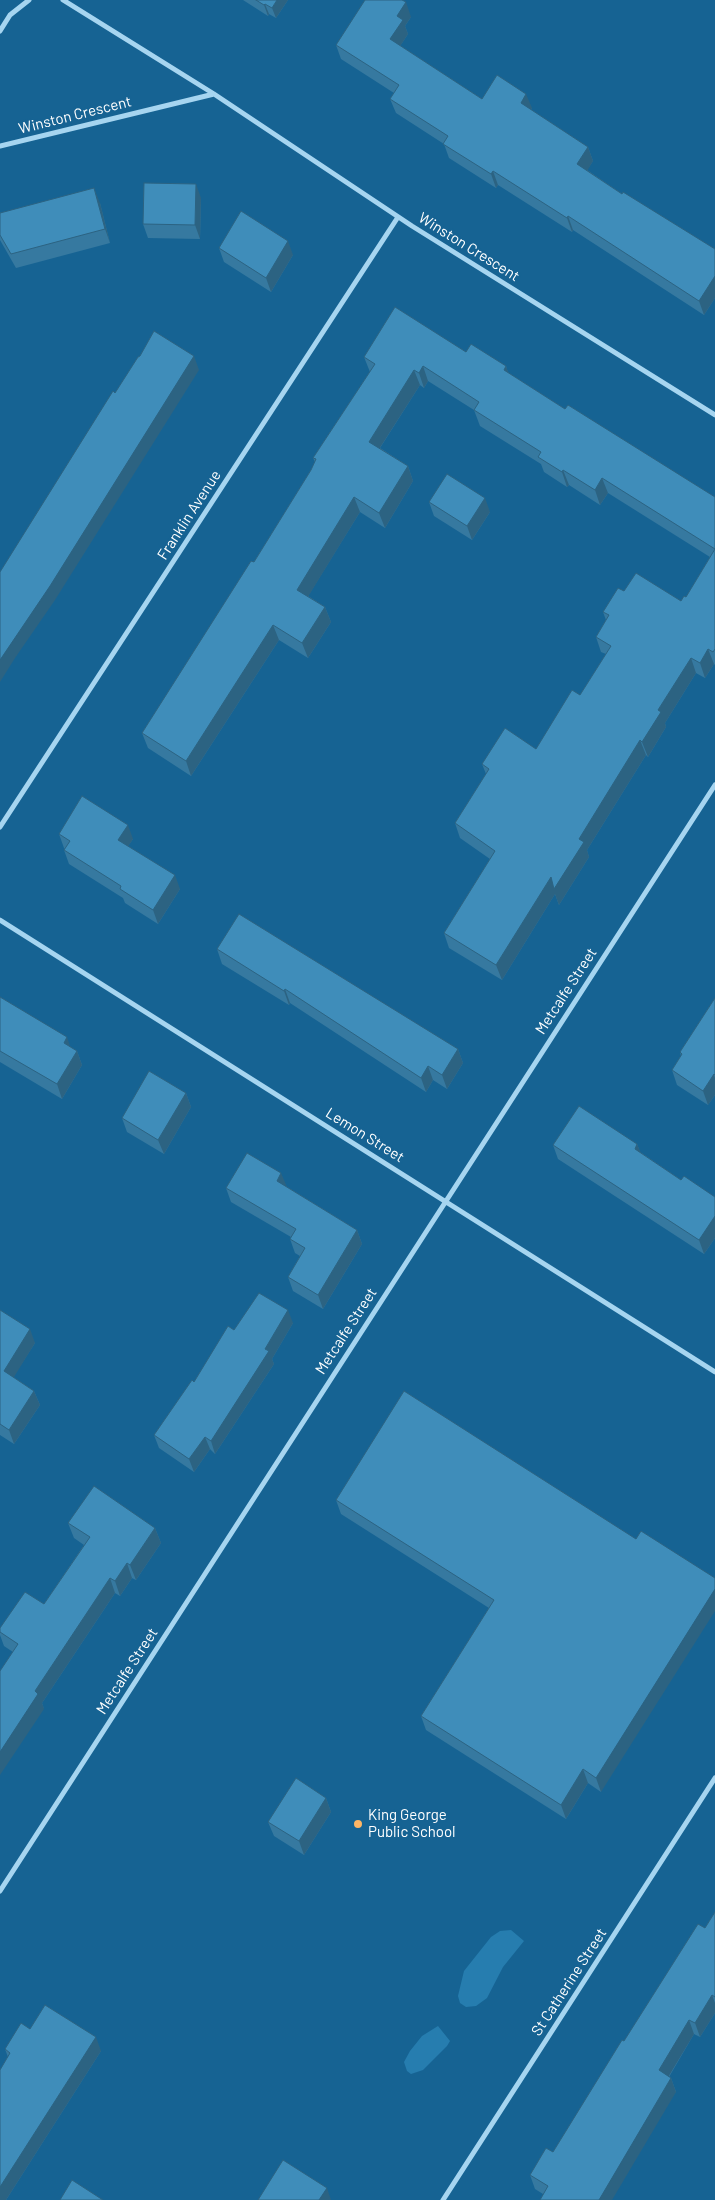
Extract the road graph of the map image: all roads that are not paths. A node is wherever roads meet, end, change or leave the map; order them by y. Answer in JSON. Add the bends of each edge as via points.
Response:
{"nodes":[{"id":1,"x":28,"y":0,"type":"edge"},
{"id":2,"x":63,"y":0,"type":"edge"},
{"id":3,"x":0,"y":31,"type":"edge"},
{"id":4,"x":214,"y":94,"type":"junction"},
{"id":5,"x":0,"y":146,"type":"edge"},
{"id":6,"x":398,"y":217,"type":"junction"},
{"id":7,"x":715,"y":415,"type":"edge"},
{"id":8,"x":715,"y":785,"type":"edge"},
{"id":9,"x":0,"y":827,"type":"edge"},
{"id":10,"x":0,"y":920,"type":"edge"},
{"id":11,"x":445,"y":1200,"type":"junction"},
{"id":12,"x":715,"y":1372,"type":"edge"},
{"id":13,"x":715,"y":1778,"type":"edge"},
{"id":14,"x":0,"y":1891,"type":"edge"},
{"id":15,"x":443,"y":2200,"type":"edge"}],
"edges":[{"from":1,"to":3,"type":"street","via":[[10,15]]},
{"from":2,"to":4,"type":"street","name":"Winston Crescent"},
{"from":4,"to":5,"type":"street","name":"Winston Crescent"},
{"from":4,"to":6,"type":"street","name":"Winston Crescent"},
{"from":6,"to":7,"type":"street","name":"Winston Crescent"},
{"from":6,"to":9,"type":"street","name":"Franklin Avenue"},
{"from":8,"to":11,"type":"street","name":"Metcalfe Street"},
{"from":10,"to":11,"type":"street","name":"Lemon Street"},
{"from":11,"to":12,"type":"street","name":"Lemon Street"},
{"from":11,"to":14,"type":"street","name":"Metcalfe Street"},
{"from":13,"to":15,"type":"street","name":"St Catherine Street"}]}
